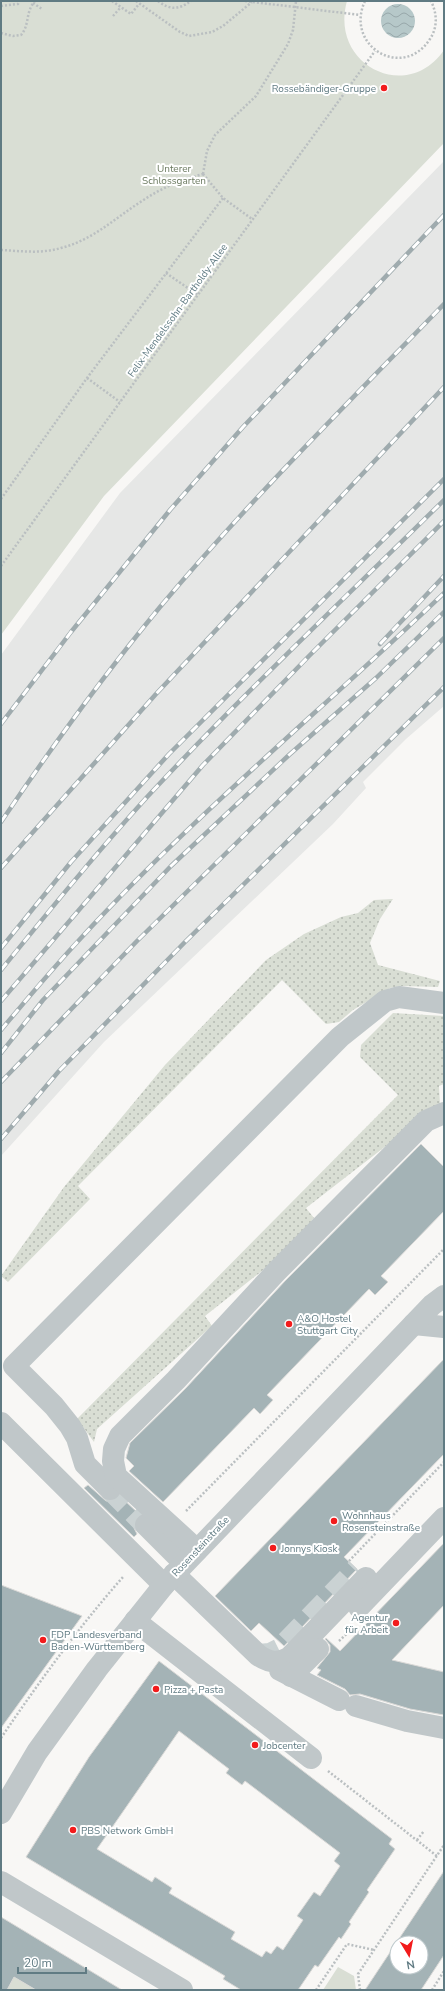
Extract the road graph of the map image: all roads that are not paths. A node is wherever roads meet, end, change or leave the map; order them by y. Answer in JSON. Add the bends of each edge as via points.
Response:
{"nodes":[{"id":1,"x":444,"y":1002,"type":"edge"},
{"id":2,"x":444,"y":1113,"type":"edge"},
{"id":3,"x":444,"y":1287,"type":"edge"},
{"id":4,"x":438,"y":1301,"type":"edge"},
{"id":5,"x":414,"y":1324,"type":"junction"},
{"id":6,"x":444,"y":1327,"type":"edge"},
{"id":7,"x":1,"y":1423,"type":"edge"},
{"id":8,"x":110,"y":1489,"type":"tunnel mouth"},
{"id":9,"x":444,"y":1518,"type":"edge"},
{"id":10,"x":146,"y":1525,"type":"tunnel mouth"},
{"id":11,"x":180,"y":1568,"type":"junction"},
{"id":12,"x":366,"y":1578,"type":"dead end"},
{"id":13,"x":135,"y":1621,"type":"junction"},
{"id":14,"x":262,"y":1658,"type":"junction"},
{"id":15,"x":291,"y":1676,"type":"junction"},
{"id":16,"x":444,"y":1728,"type":"edge"},
{"id":17,"x":311,"y":1758,"type":"road end"},
{"id":18,"x":1,"y":1813,"type":"edge"},
{"id":19,"x":1,"y":1882,"type":"edge"},
{"id":20,"x":182,"y":1990,"type":"edge"}],
"edges":[{"from":1,"to":8,"type":"street","via":[[399,997],[385,1001],[340,1037],[14,1366],[70,1426],[77,1438],[80,1464]]},
{"from":2,"to":11,"type":"street","via":[[426,1121],[276,1272],[120,1436],[114,1449],[116,1476],[170,1527]]},
{"from":3,"to":4,"type":"street","name":"Rosensteinstraße"},
{"from":4,"to":5,"type":"street","name":"Rosensteinstraße"},
{"from":5,"to":6,"type":"street"},
{"from":5,"to":11,"type":"street","name":"Rosensteinstraße"},
{"from":7,"to":11,"type":"street","via":[[139,1559]]},
{"from":9,"to":15,"type":"street"},
{"from":10,"to":11,"type":"street"},
{"from":11,"to":13,"type":"street","name":"Rosensteinstraße"},
{"from":11,"to":14,"type":"street"},
{"from":12,"to":14,"type":"street","via":[[290,1657],[278,1662]]},
{"from":13,"to":17,"type":"street"},
{"from":13,"to":18,"type":"street","name":"Rosensteinstraße","via":[[97,1668],[37,1752]]},
{"from":14,"to":15,"type":"street"},
{"from":15,"to":16,"type":"street","via":[[348,1703],[407,1721]]},
{"from":19,"to":20,"type":"street"}]}
